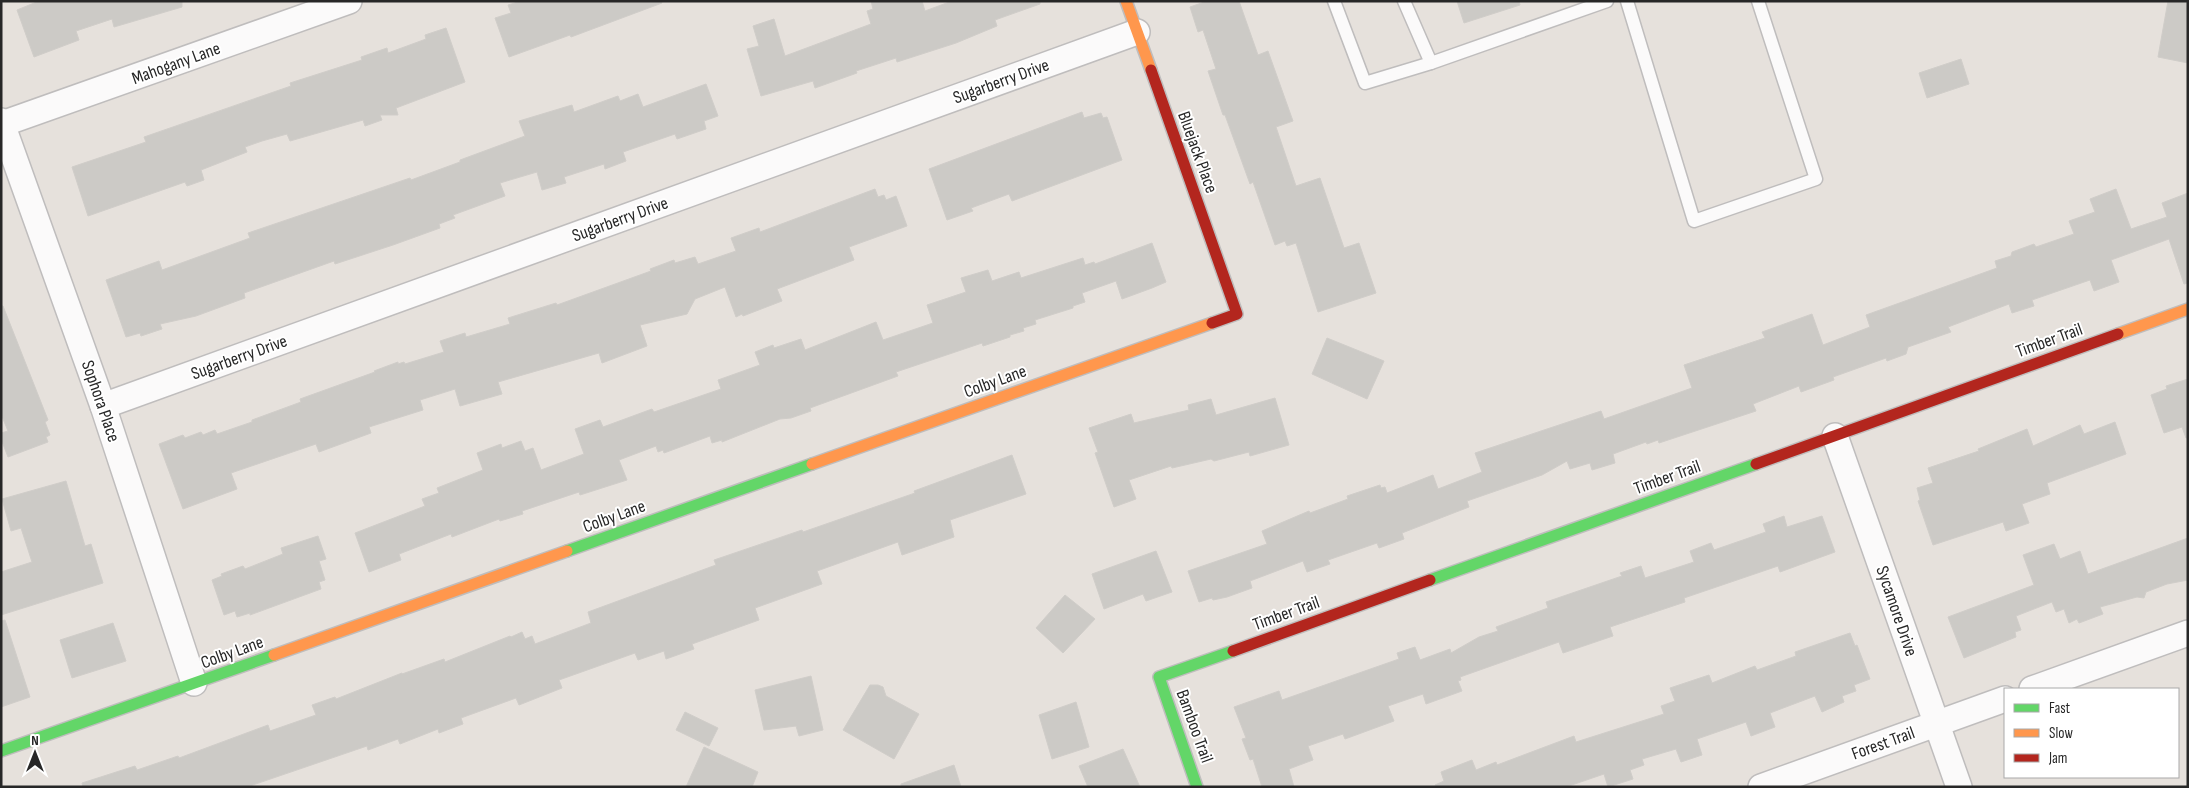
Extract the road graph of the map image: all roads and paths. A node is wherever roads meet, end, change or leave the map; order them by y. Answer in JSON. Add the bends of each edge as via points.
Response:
{"nodes":[{"id":1,"x":349,"y":1,"type":"edge"},
{"id":2,"x":1126,"y":1,"type":"edge"},
{"id":3,"x":1334,"y":1,"type":"edge"},
{"id":4,"x":1404,"y":1,"type":"edge"},
{"id":5,"x":1607,"y":1,"type":"edge"},
{"id":6,"x":1627,"y":1,"type":"edge"},
{"id":7,"x":1758,"y":1,"type":"edge"},
{"id":8,"x":1137,"y":32,"type":"junction"},
{"id":9,"x":1431,"y":63,"type":"junction"},
{"id":10,"x":2,"y":123,"type":"edge"},
{"id":11,"x":2188,"y":309,"type":"edge"},
{"id":12,"x":1237,"y":314,"type":"joint"},
{"id":13,"x":103,"y":406,"type":"junction"},
{"id":14,"x":1835,"y":436,"type":"junction"},
{"id":15,"x":2188,"y":633,"type":"edge"},
{"id":16,"x":1158,"y":677,"type":"joint"},
{"id":17,"x":194,"y":684,"type":"junction"},
{"id":18,"x":2035,"y":688,"type":"edge"},
{"id":19,"x":2004,"y":699,"type":"edge"},
{"id":20,"x":1937,"y":724,"type":"junction"},
{"id":21,"x":1,"y":751,"type":"edge"},
{"id":22,"x":1198,"y":787,"type":"edge"},
{"id":23,"x":1761,"y":787,"type":"edge"},
{"id":24,"x":1959,"y":787,"type":"edge"}],
"edges":[{"from":1,"to":10,"type":"street","name":"Mahogany Lane"},
{"from":2,"to":8,"type":"street","name":"Bluejack Place"},
{"from":3,"to":9,"type":"lane","via":[[1365,83]]},
{"from":4,"to":9,"type":"lane"},
{"from":5,"to":9,"type":"lane"},
{"from":6,"to":7,"type":"lane","via":[[1694,221],[1816,179]]},
{"from":8,"to":12,"type":"street","name":"Bluejack Place"},
{"from":8,"to":13,"type":"street","name":"Sugarberry Drive"},
{"from":10,"to":13,"type":"street","name":"Sophora Place"},
{"from":11,"to":14,"type":"street","name":"Timber Trail"},
{"from":12,"to":17,"type":"street","name":"Colby Lane"},
{"from":13,"to":17,"type":"street","name":"Sophora Place"},
{"from":14,"to":16,"type":"street","name":"Timber Trail"},
{"from":14,"to":20,"type":"street","name":"Sycamore Drive"},
{"from":15,"to":18,"type":"street"},
{"from":16,"to":22,"type":"street","name":"Bamboo Trail"},
{"from":17,"to":21,"type":"street","name":"Colby Lane"},
{"from":19,"to":20,"type":"street","name":"Forest Trail"},
{"from":20,"to":23,"type":"street","name":"Forest Trail"},
{"from":20,"to":24,"type":"street","name":"Sycamore Drive"}]}
